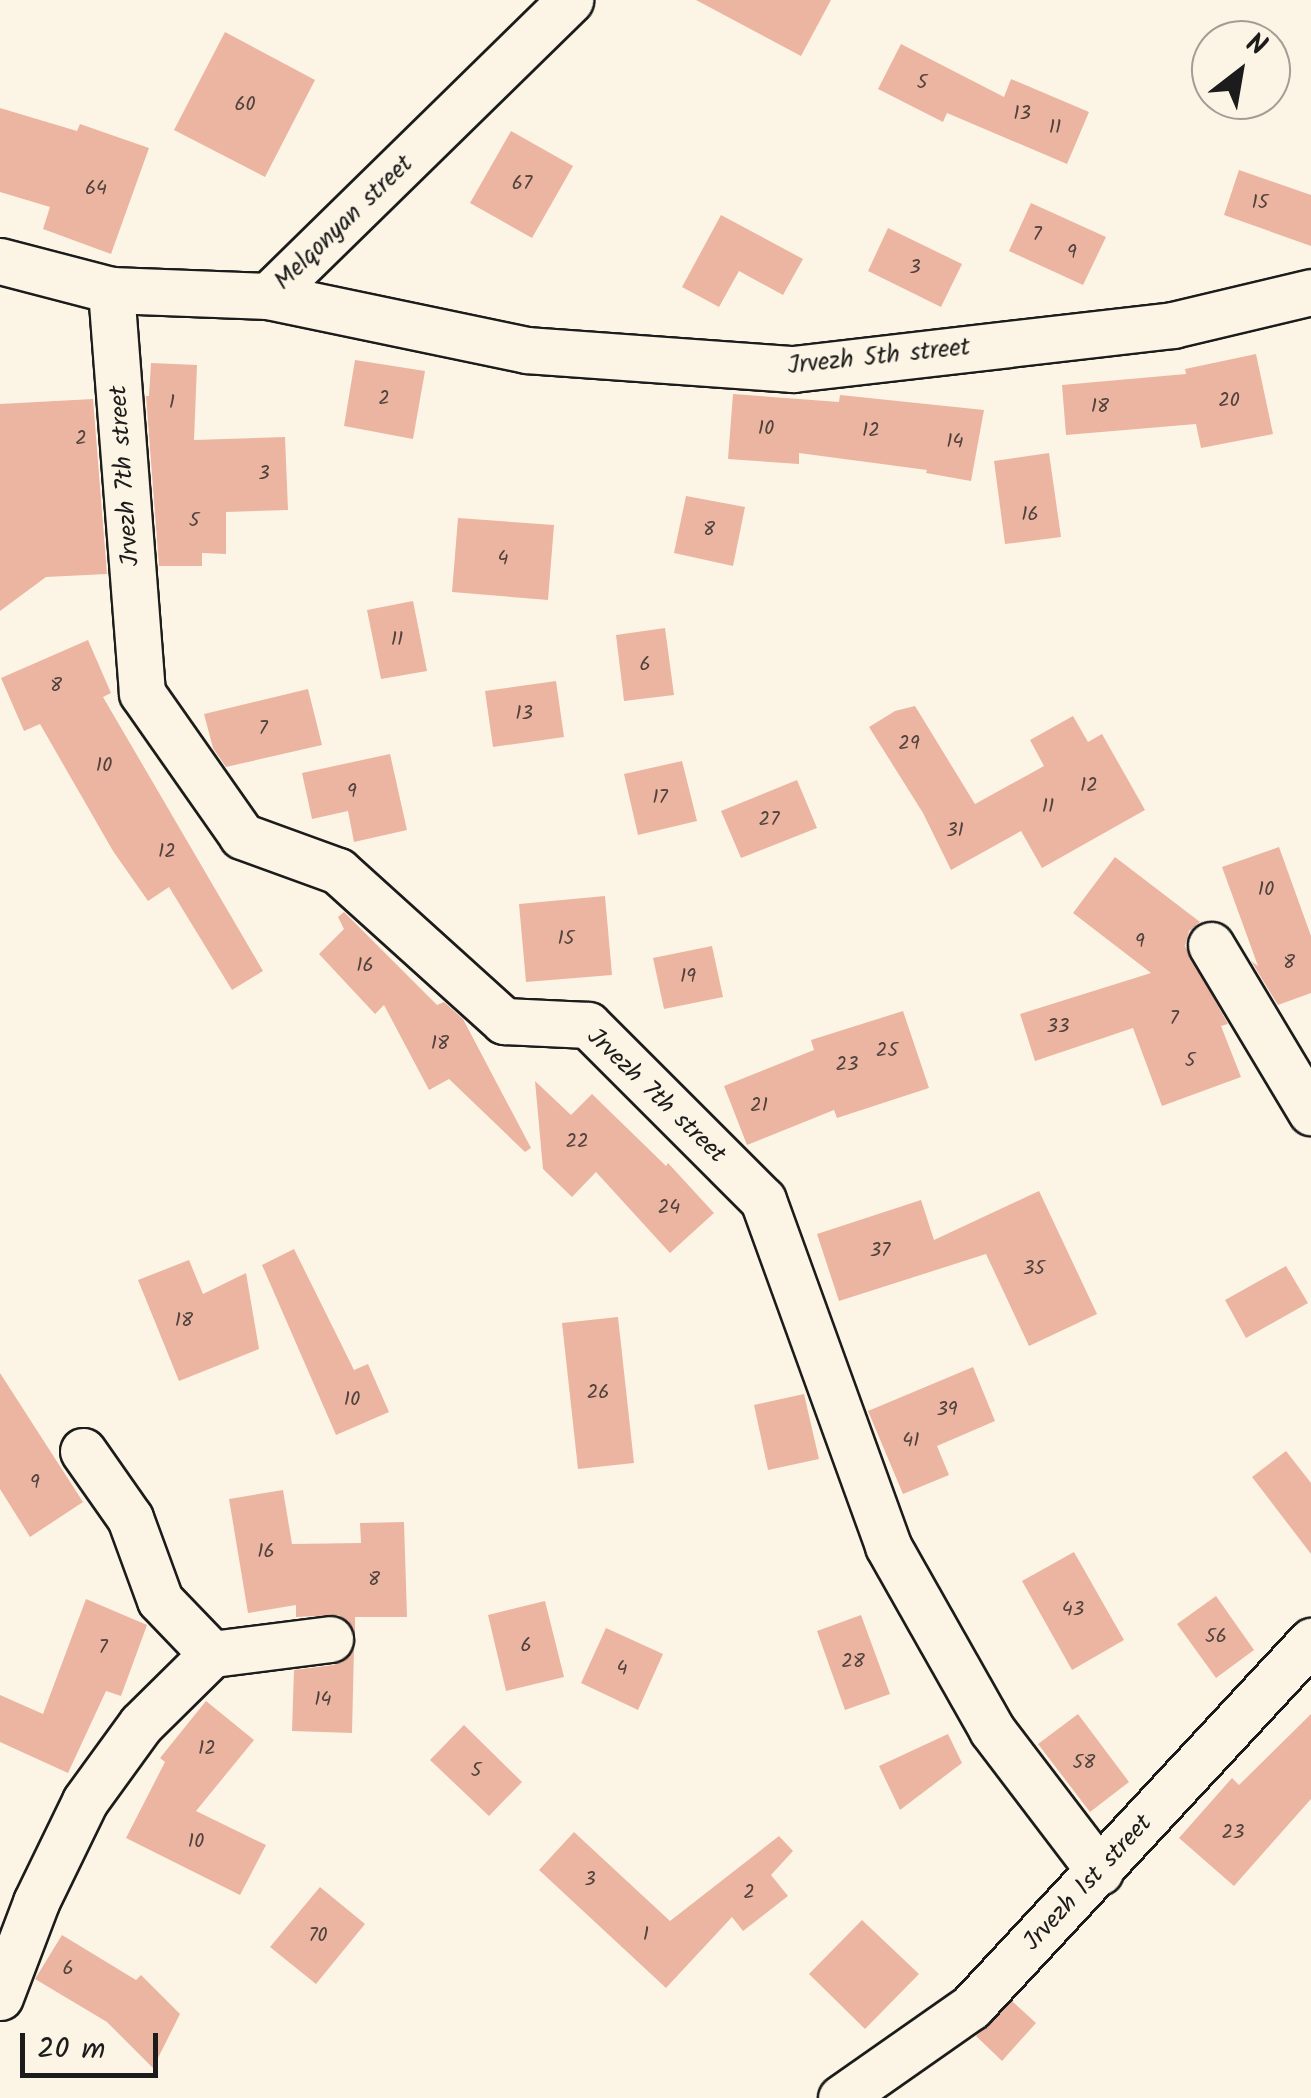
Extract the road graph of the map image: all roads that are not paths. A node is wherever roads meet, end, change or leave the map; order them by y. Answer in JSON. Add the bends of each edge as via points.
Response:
{"nodes":[{"id":1,"x":570,"y":0,"type":"edge"},
{"id":2,"x":530,"y":18,"type":"edge"},
{"id":3,"x":0,"y":261,"type":"edge"},
{"id":4,"x":111,"y":290,"type":"junction"},
{"id":5,"x":1311,"y":292,"type":"edge"},
{"id":6,"x":268,"y":296,"type":"junction"},
{"id":7,"x":1211,"y":946,"type":"dead end"},
{"id":8,"x":1311,"y":1112,"type":"edge"},
{"id":9,"x":83,"y":1451,"type":"dead end"},
{"id":10,"x":330,"y":1639,"type":"dead end"},
{"id":11,"x":1311,"y":1641,"type":"edge"},
{"id":12,"x":212,"y":1654,"type":"junction"},
{"id":13,"x":1100,"y":1872,"type":"junction"},
{"id":14,"x":0,"y":1996,"type":"edge"},
{"id":15,"x":843,"y":2097,"type":"edge"}],
"edges":[{"from":1,"to":2,"type":"street","name":"Melqonyan street"},
{"from":2,"to":6,"type":"street","name":"Melqonyan street"},
{"from":3,"to":4,"type":"street","name":"Melqonyan street"},
{"from":4,"to":6,"type":"street","name":"Melqonyan street"},
{"from":4,"to":13,"type":"street","name":"Jrvezh 7th street","via":[[142,693],[242,836],[338,871],[504,1021],[588,1026],[763,1200],[888,1546],[992,1730]]},
{"from":5,"to":6,"type":"street","name":"Jrvezh 5th street","via":[[1174,324],[793,369],[526,350]]},
{"from":7,"to":8,"type":"street"},
{"from":9,"to":12,"type":"street","via":[[130,1518],[160,1600]]},
{"from":10,"to":12,"type":"street"},
{"from":11,"to":13,"type":"street","name":"Jrvezh 1st street"},
{"from":12,"to":14,"type":"street","via":[[141,1724],[86,1801]]},
{"from":13,"to":15,"type":"street","name":"Jrvezh 1st street","via":[[971,2007]]}]}
